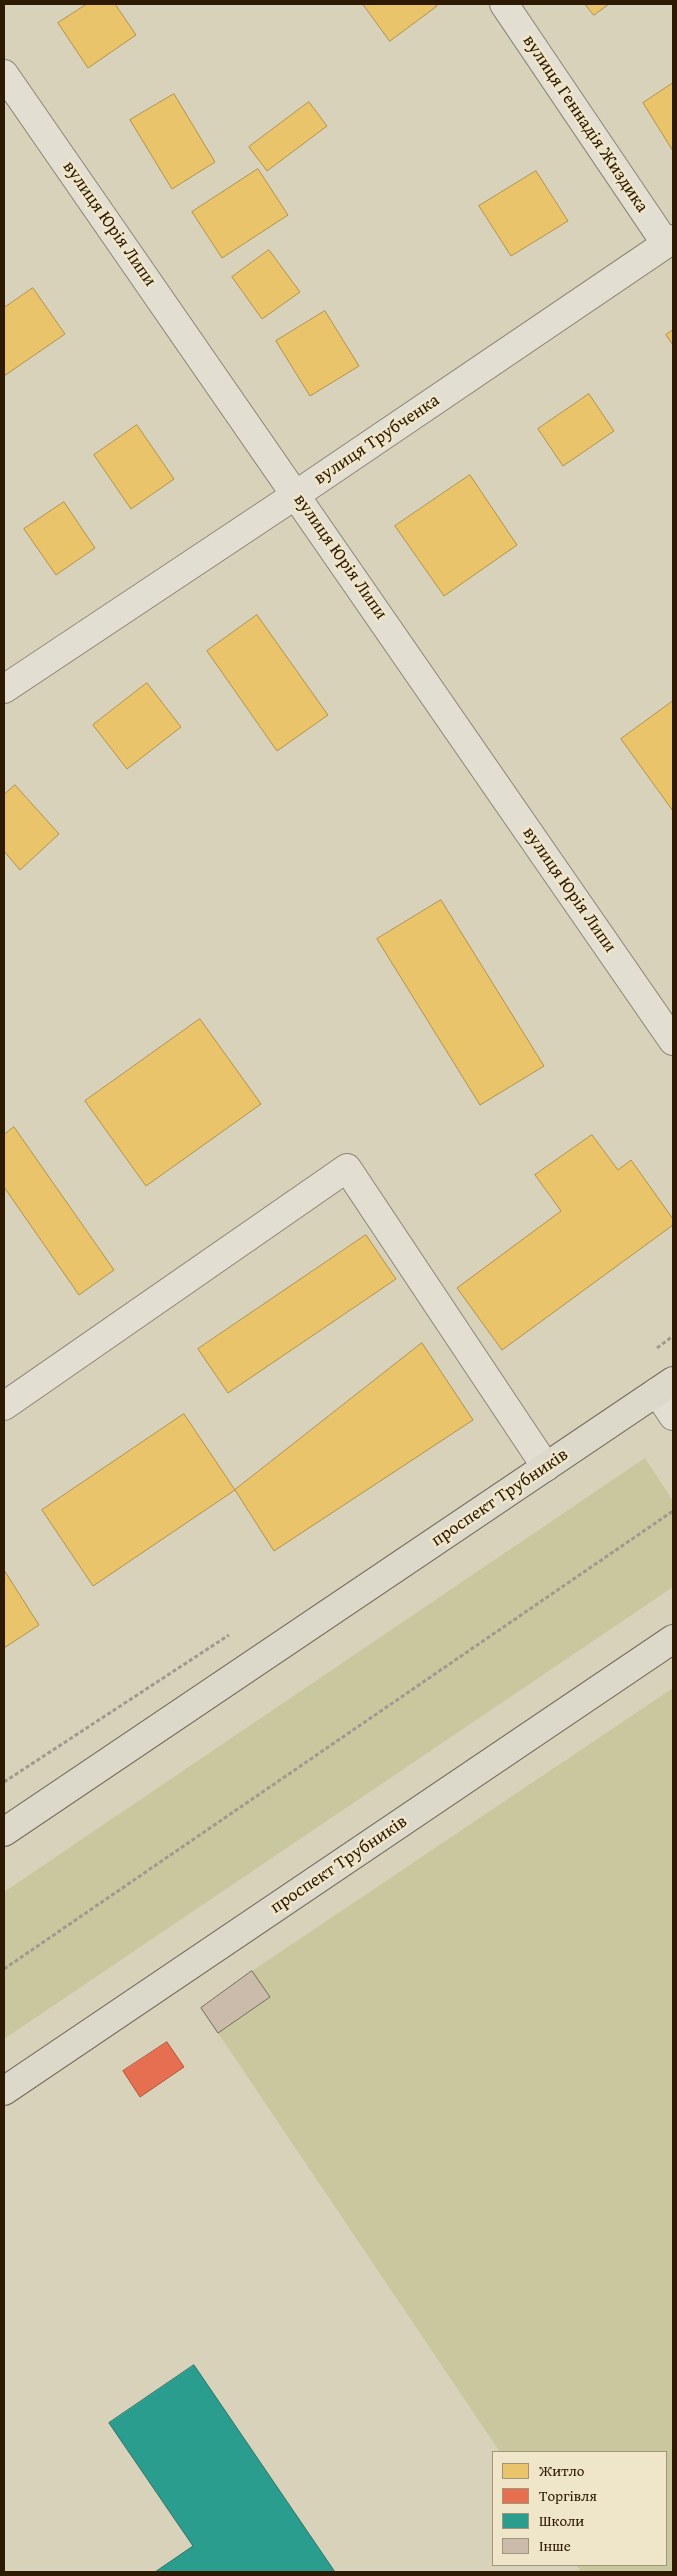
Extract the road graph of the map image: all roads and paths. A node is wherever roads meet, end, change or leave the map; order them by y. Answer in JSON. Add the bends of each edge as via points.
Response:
{"nodes":[{"id":1,"x":504,"y":4,"type":"edge"},
{"id":2,"x":4,"y":74,"type":"edge"},
{"id":3,"x":670,"y":242,"type":"edge"},
{"id":4,"x":297,"y":494,"type":"junction"},
{"id":5,"x":4,"y":688,"type":"edge"},
{"id":6,"x":673,"y":1041,"type":"edge"},
{"id":7,"x":665,"y":1387,"type":"edge"},
{"id":8,"x":4,"y":1406,"type":"edge"},
{"id":9,"x":673,"y":1416,"type":"edge"},
{"id":10,"x":546,"y":1467,"type":"junction"},
{"id":11,"x":673,"y":1511,"type":"edge"},
{"id":12,"x":673,"y":1639,"type":"edge"},
{"id":13,"x":4,"y":1832,"type":"edge"},
{"id":14,"x":4,"y":1969,"type":"edge"},
{"id":15,"x":4,"y":2091,"type":"edge"}],
"edges":[{"from":1,"to":3,"type":"street","name":"вулиця Геннадія Жиздика"},
{"from":2,"to":4,"type":"street","name":"вулиця Юрія Липи"},
{"from":3,"to":4,"type":"street","name":"вулиця Трубченка"},
{"from":4,"to":5,"type":"street","name":"вулиця Трубченка"},
{"from":4,"to":6,"type":"street","name":"вулиця Юрія Липи"},
{"from":7,"to":9,"type":"street"},
{"from":7,"to":10,"type":"main road","name":"проспект Трубників"},
{"from":8,"to":10,"type":"street","via":[[347,1168]]},
{"from":10,"to":13,"type":"main road","name":"проспект Трубників"},
{"from":11,"to":14,"type":"path"},
{"from":12,"to":15,"type":"main road","name":"проспект Трубників"}]}
